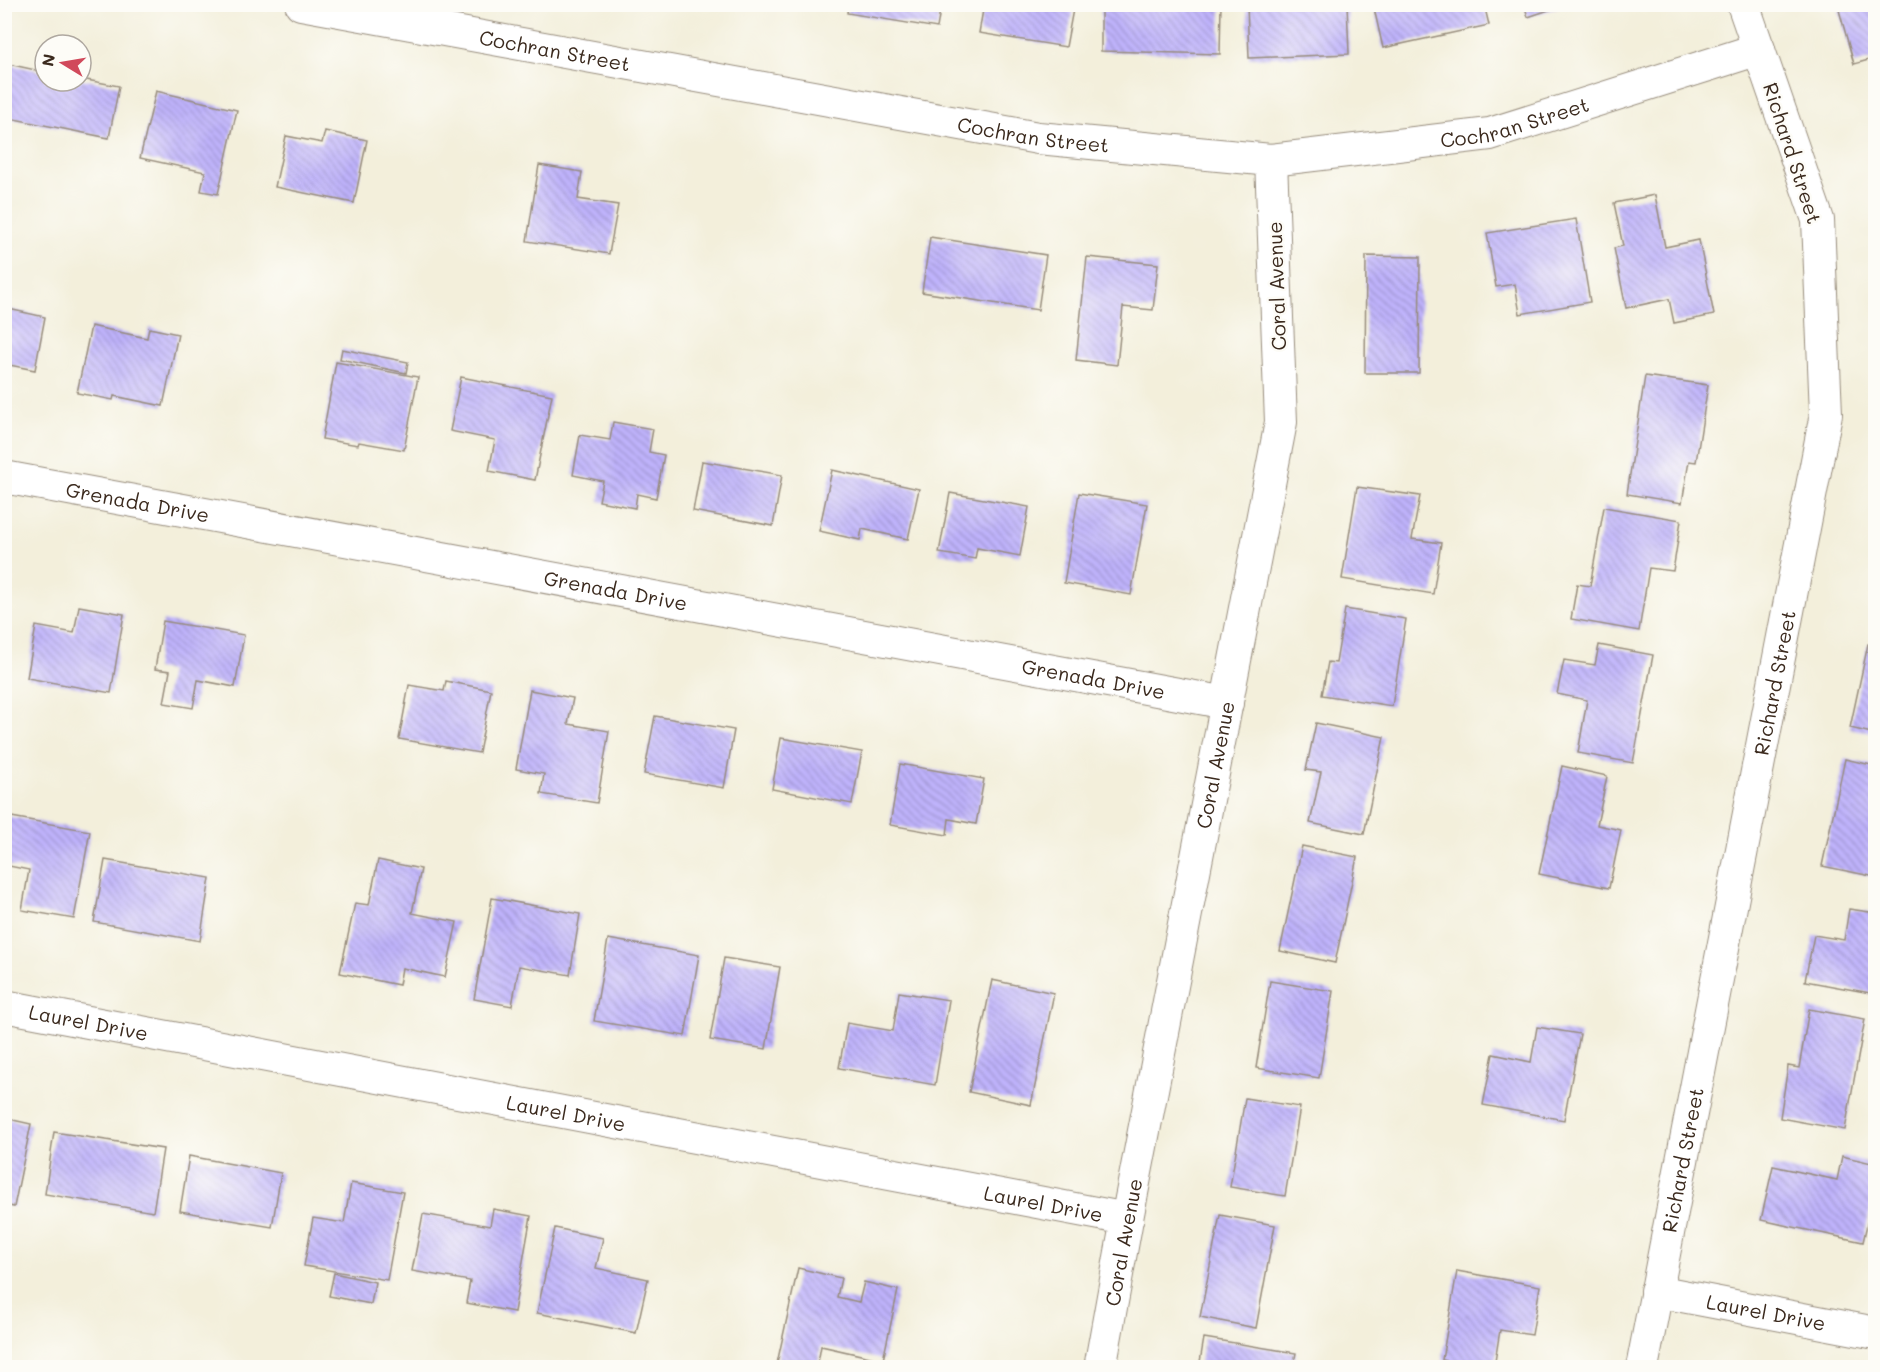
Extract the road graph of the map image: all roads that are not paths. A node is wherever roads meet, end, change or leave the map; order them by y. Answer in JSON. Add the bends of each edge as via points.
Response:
{"nodes":[{"id":1,"x":301,"y":4,"type":"edge"},
{"id":2,"x":1743,"y":4,"type":"edge"},
{"id":3,"x":1759,"y":49,"type":"junction"},
{"id":4,"x":1271,"y":160,"type":"junction"},
{"id":5,"x":4,"y":477,"type":"edge"},
{"id":6,"x":1227,"y":703,"type":"junction"},
{"id":7,"x":4,"y":1006,"type":"edge"},
{"id":8,"x":1127,"y":1219,"type":"junction"},
{"id":9,"x":1656,"y":1291,"type":"junction"},
{"id":10,"x":1875,"y":1334,"type":"edge"},
{"id":11,"x":1100,"y":1368,"type":"edge"},
{"id":12,"x":1642,"y":1368,"type":"edge"}],
"edges":[{"from":1,"to":4,"type":"street","name":"Cochran Street","via":[[1038,138]]},
{"from":2,"to":3,"type":"street","name":"Richard Street"},
{"from":3,"to":4,"type":"street","name":"Cochran Street","via":[[1490,134]]},
{"from":3,"to":9,"type":"street","name":"Richard Street","via":[[1818,220],[1826,414]]},
{"from":4,"to":6,"type":"street","name":"Coral Avenue","via":[[1281,423]]},
{"from":5,"to":6,"type":"street","name":"Grenada Drive"},
{"from":6,"to":8,"type":"street","name":"Coral Avenue"},
{"from":7,"to":8,"type":"street","name":"Laurel Drive"},
{"from":8,"to":11,"type":"street","name":"Coral Avenue"},
{"from":9,"to":10,"type":"street","name":"Laurel Drive"},
{"from":9,"to":12,"type":"street","name":"Richard Street"}]}
